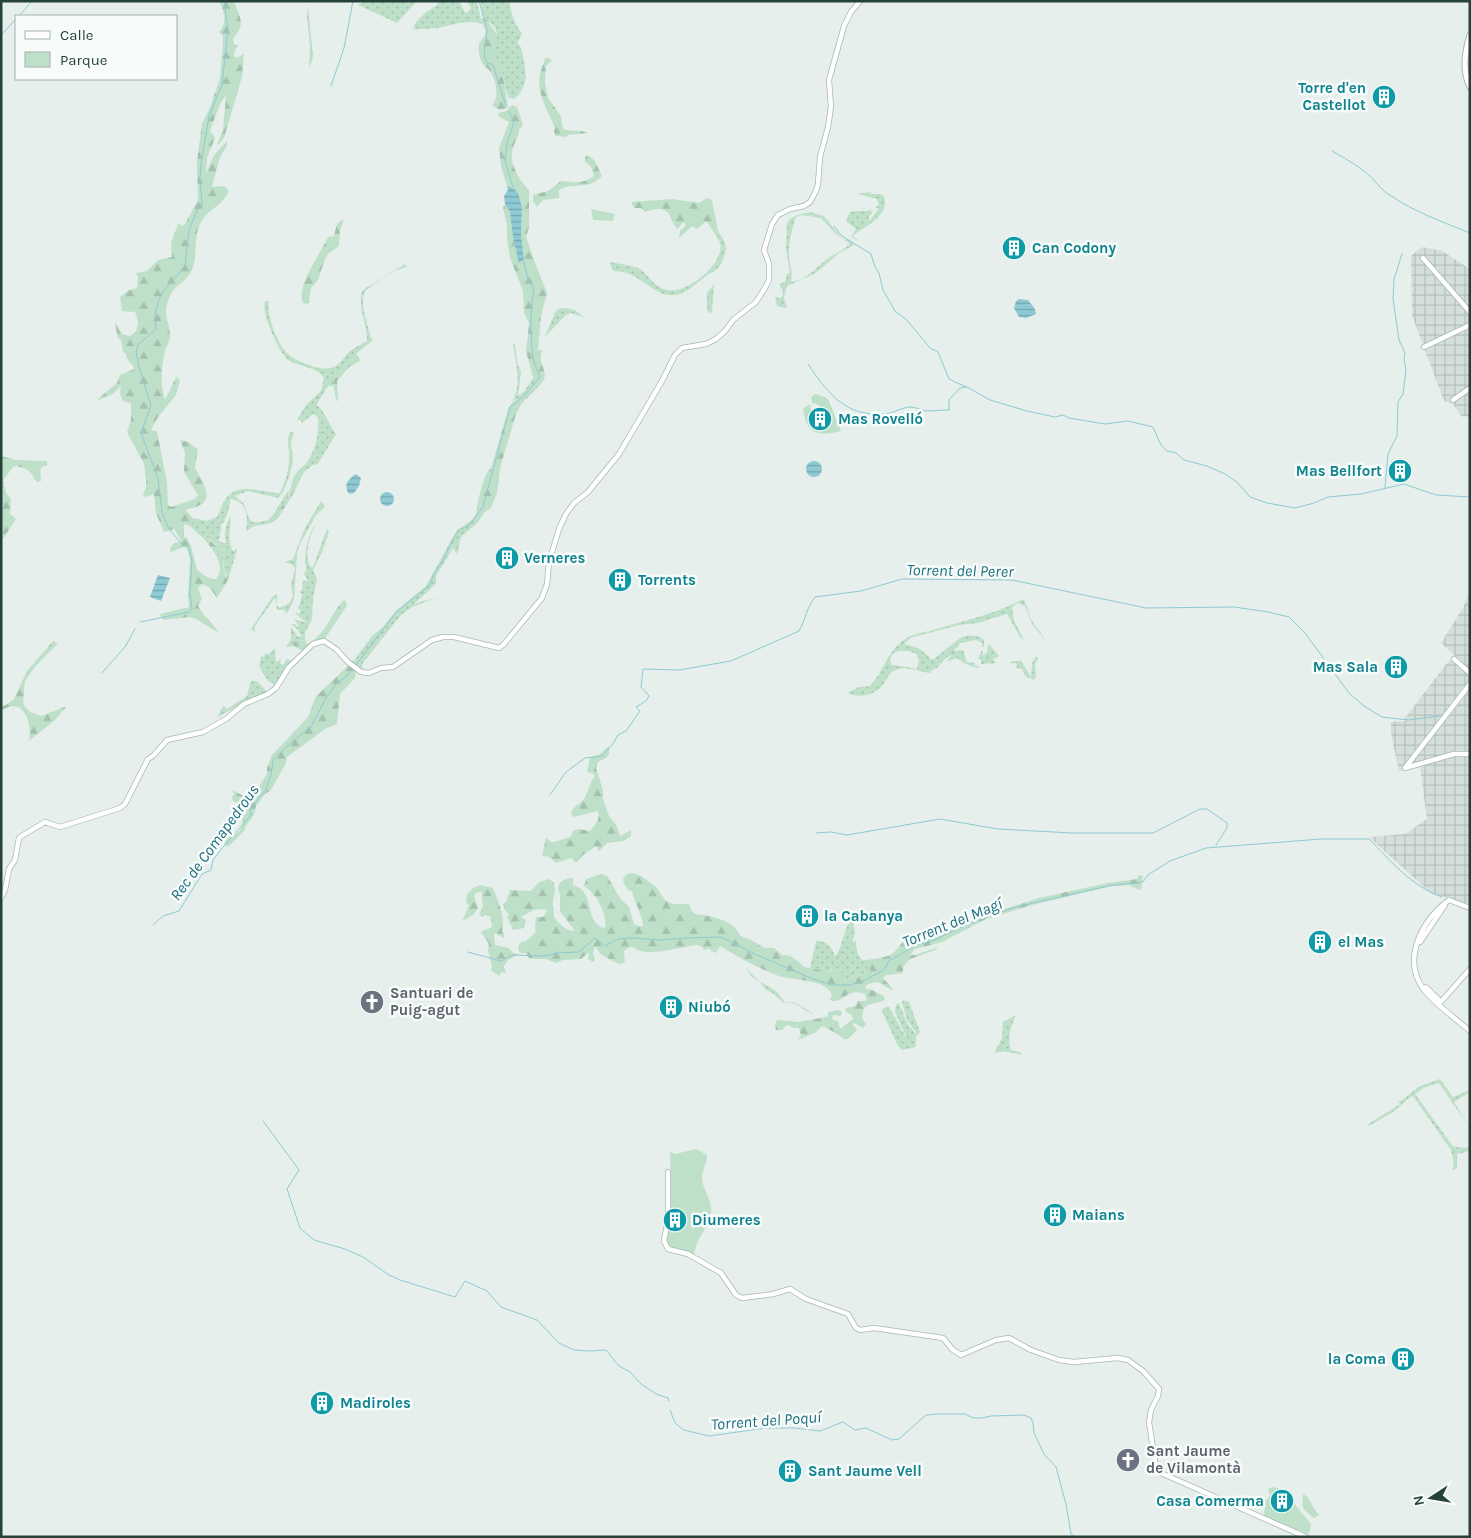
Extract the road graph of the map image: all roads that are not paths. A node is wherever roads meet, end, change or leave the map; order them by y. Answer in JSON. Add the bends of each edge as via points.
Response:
{"nodes":[{"id":1,"x":860,"y":1,"type":"edge"},
{"id":2,"x":1470,"y":35,"type":"edge"},
{"id":3,"x":1470,"y":87,"type":"edge"},
{"id":4,"x":1423,"y":258,"type":"dead end"},
{"id":5,"x":1470,"y":312,"type":"edge"},
{"id":6,"x":1470,"y":324,"type":"edge"},
{"id":7,"x":1424,"y":347,"type":"dead end"},
{"id":8,"x":1470,"y":388,"type":"edge"},
{"id":9,"x":1453,"y":400,"type":"dead end"},
{"id":10,"x":1454,"y":659,"type":"dead end"},
{"id":11,"x":1470,"y":673,"type":"edge"},
{"id":12,"x":1470,"y":684,"type":"edge"},
{"id":13,"x":1470,"y":754,"type":"edge"},
{"id":14,"x":1,"y":898,"type":"edge"},
{"id":15,"x":1470,"y":908,"type":"edge"},
{"id":16,"x":1470,"y":969,"type":"edge"},
{"id":17,"x":1440,"y":1003,"type":"junction"},
{"id":18,"x":1470,"y":1029,"type":"edge"},
{"id":19,"x":668,"y":1172,"type":"dead end"},
{"id":20,"x":1306,"y":1537,"type":"edge"}],
"edges":[{"from":1,"to":14,"type":"street","via":[[844,26],[829,80],[831,107],[816,191],[810,202],[778,214],[772,224],[764,250],[769,264],[769,280],[765,288],[756,302],[716,339],[682,348],[675,355],[619,454],[566,514],[558,529],[542,598],[504,644],[499,648],[444,636],[432,640],[393,667],[369,673],[361,672],[324,642],[313,644],[268,694],[244,704],[203,732],[167,740],[161,745],[148,759],[120,808],[60,826],[44,822],[26,832],[19,838]]},
{"from":2,"to":3,"type":"street","via":[[1466,50],[1466,78]]},
{"from":4,"to":5,"type":"street"},
{"from":6,"to":7,"type":"street"},
{"from":8,"to":9,"type":"street"},
{"from":10,"to":11,"type":"street"},
{"from":12,"to":13,"type":"street","via":[[1405,768],[1454,754]]},
{"from":15,"to":17,"type":"street","via":[[1449,900],[1420,939],[1417,968],[1421,980]]},
{"from":16,"to":17,"type":"street"},
{"from":17,"to":18,"type":"street"},
{"from":19,"to":20,"type":"street","via":[[668,1220],[664,1241],[668,1249],[688,1254],[721,1273],[736,1295],[742,1298],[790,1289],[806,1299],[848,1314],[860,1330],[874,1328],[943,1338],[961,1355],[1009,1338],[1059,1360],[1128,1360],[1143,1370],[1159,1389],[1149,1422],[1155,1462],[1161,1472]]}]}
